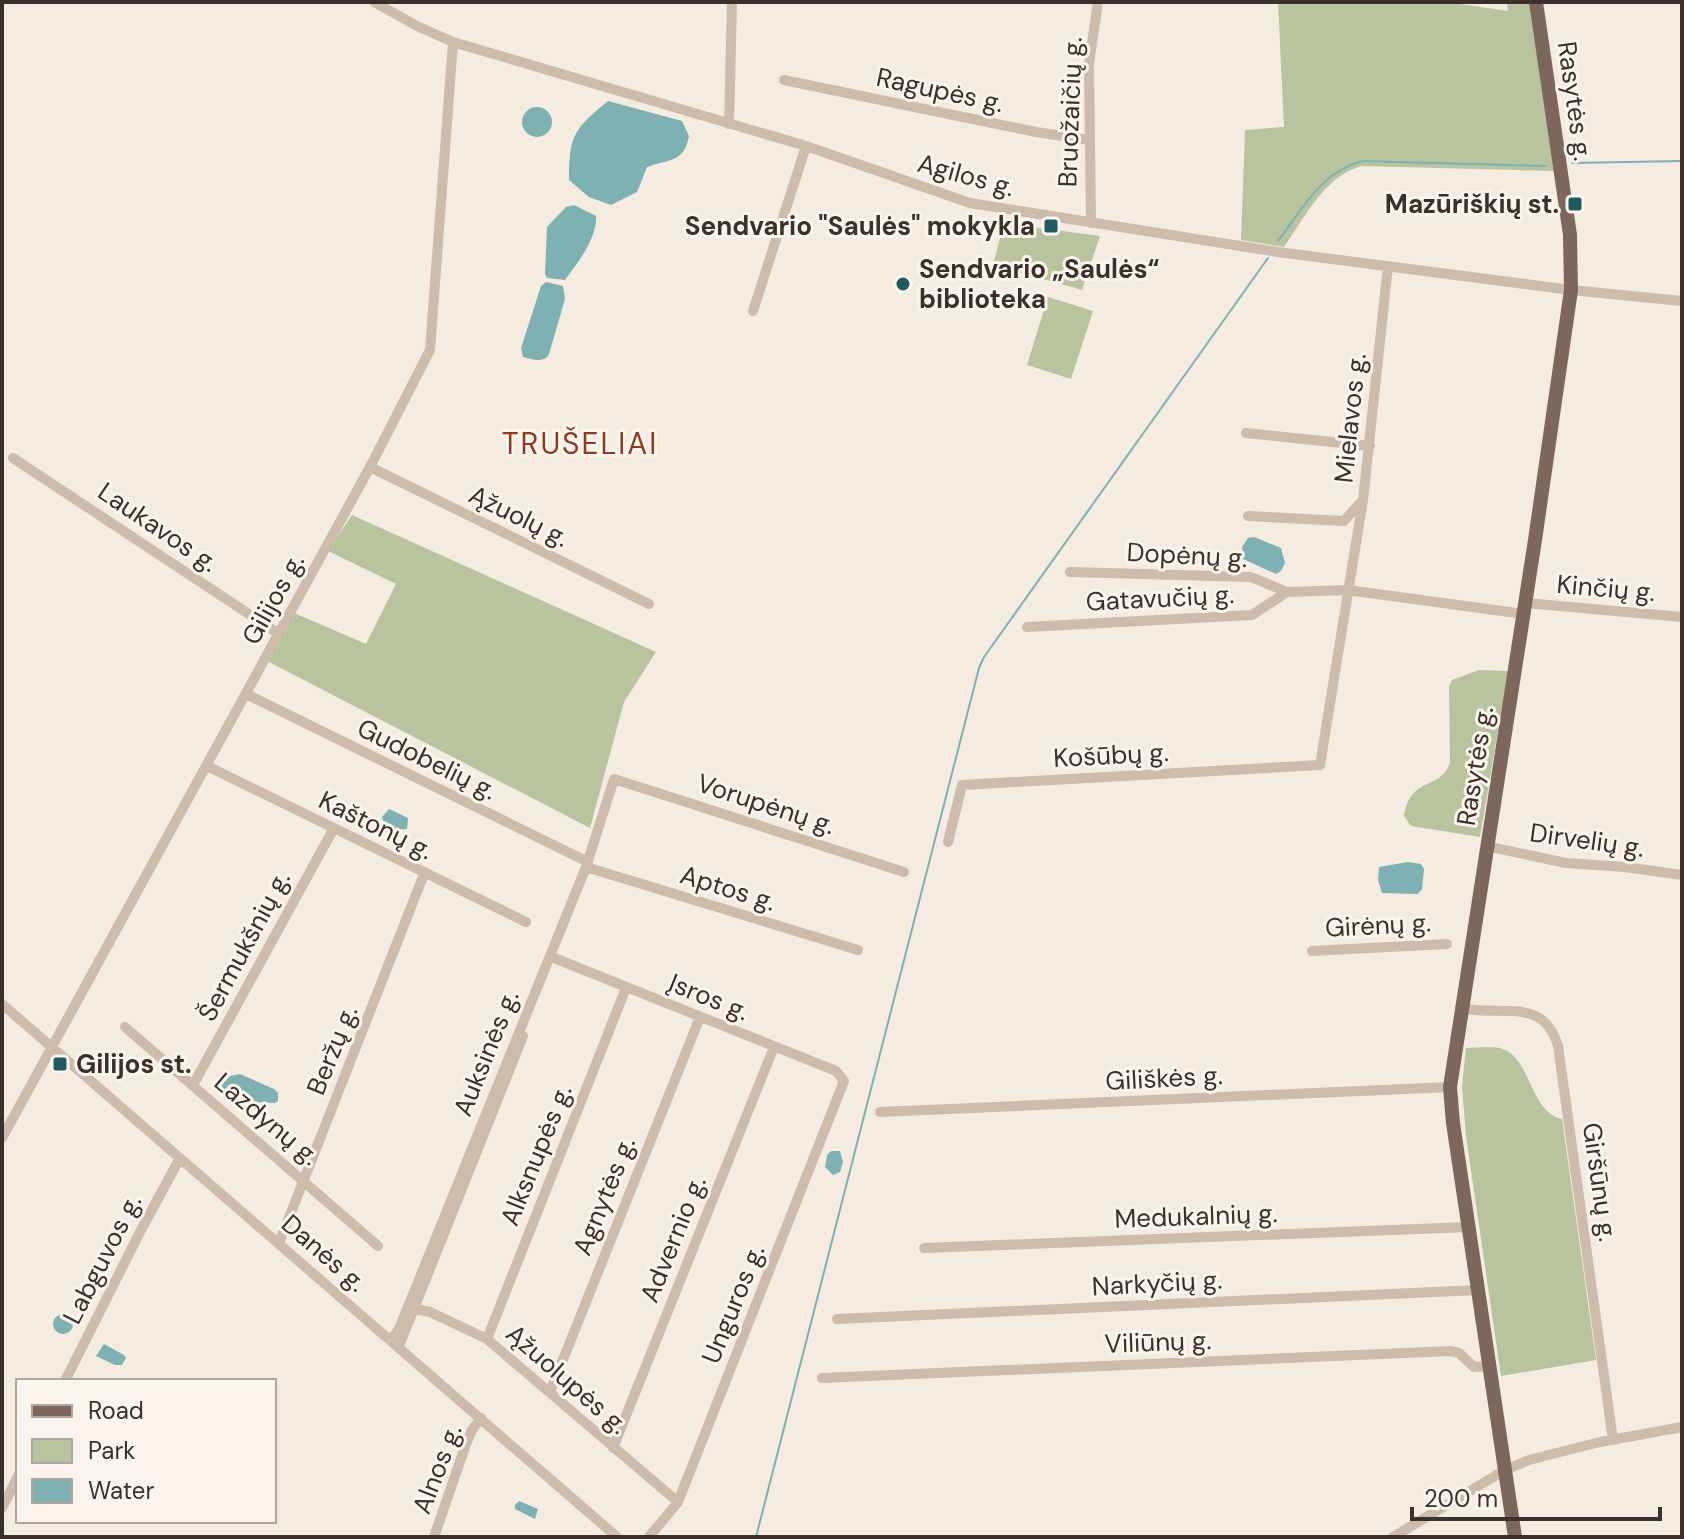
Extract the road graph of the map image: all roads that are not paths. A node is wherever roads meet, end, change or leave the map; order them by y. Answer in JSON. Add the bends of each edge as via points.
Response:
{"nodes":[{"id":1,"x":374,"y":2,"type":"edge"},
{"id":2,"x":732,"y":2,"type":"edge"},
{"id":3,"x":1098,"y":2,"type":"edge"},
{"id":4,"x":1536,"y":2,"type":"edge"},
{"id":5,"x":453,"y":42,"type":"junction"},
{"id":6,"x":784,"y":80,"type":"dead end"},
{"id":7,"x":729,"y":124,"type":"junction"},
{"id":8,"x":1089,"y":140,"type":"junction"},
{"id":9,"x":806,"y":146,"type":"junction"},
{"id":10,"x":1091,"y":223,"type":"junction"},
{"id":11,"x":1388,"y":266,"type":"junction"},
{"id":12,"x":1571,"y":290,"type":"junction"},
{"id":13,"x":1682,"y":301,"type":"edge"},
{"id":14,"x":753,"y":311,"type":"dead end"},
{"id":15,"x":1246,"y":433,"type":"dead end"},
{"id":16,"x":1370,"y":446,"type":"junction"},
{"id":17,"x":13,"y":458,"type":"dead end"},
{"id":18,"x":370,"y":467,"type":"junction"},
{"id":19,"x":1363,"y":500,"type":"junction"},
{"id":20,"x":1248,"y":516,"type":"dead end"},
{"id":21,"x":1070,"y":572,"type":"dead end"},
{"id":22,"x":1347,"y":590,"type":"junction"},
{"id":23,"x":1287,"y":592,"type":"junction"},
{"id":24,"x":649,"y":604,"type":"dead end"},
{"id":25,"x":1525,"y":608,"type":"junction"},
{"id":26,"x":1682,"y":617,"type":"edge"},
{"id":27,"x":1027,"y":627,"type":"dead end"},
{"id":28,"x":279,"y":634,"type":"junction"},
{"id":29,"x":246,"y":694,"type":"junction"},
{"id":30,"x":207,"y":766,"type":"junction"},
{"id":31,"x":614,"y":779,"type":"joint"},
{"id":32,"x":334,"y":828,"type":"junction"},
{"id":33,"x":948,"y":842,"type":"dead end"},
{"id":34,"x":1486,"y":846,"type":"junction"},
{"id":35,"x":587,"y":865,"type":"junction"},
{"id":36,"x":904,"y":872,"type":"dead end"},
{"id":37,"x":424,"y":874,"type":"junction"},
{"id":38,"x":1682,"y":875,"type":"edge"},
{"id":39,"x":526,"y":922,"type":"dead end"},
{"id":40,"x":569,"y":923,"type":"dead end"},
{"id":41,"x":1447,"y":944,"type":"dead end"},
{"id":42,"x":858,"y":950,"type":"dead end"},
{"id":43,"x":1312,"y":951,"type":"dead end"},
{"id":44,"x":554,"y":958,"type":"junction"},
{"id":45,"x":626,"y":988,"type":"junction"},
{"id":46,"x":2,"y":1004,"type":"edge"},
{"id":47,"x":1460,"y":1008,"type":"junction"},
{"id":48,"x":700,"y":1017,"type":"junction"},
{"id":49,"x":125,"y":1027,"type":"dead end"},
{"id":50,"x":52,"y":1046,"type":"junction"},
{"id":51,"x":774,"y":1047,"type":"junction"},
{"id":52,"x":844,"y":1081,"type":"joint"},
{"id":53,"x":193,"y":1085,"type":"junction"},
{"id":54,"x":1450,"y":1087,"type":"junction"},
{"id":55,"x":880,"y":1112,"type":"dead end"},
{"id":56,"x":2,"y":1138,"type":"edge"},
{"id":57,"x":180,"y":1158,"type":"junction"},
{"id":58,"x":304,"y":1179,"type":"junction"},
{"id":59,"x":1469,"y":1227,"type":"junction"},
{"id":60,"x":279,"y":1243,"type":"junction"},
{"id":61,"x":378,"y":1246,"type":"dead end"},
{"id":62,"x":924,"y":1248,"type":"dead end"},
{"id":63,"x":1478,"y":1290,"type":"junction"},
{"id":64,"x":415,"y":1309,"type":"junction"},
{"id":65,"x":837,"y":1319,"type":"dead end"},
{"id":66,"x":487,"y":1339,"type":"junction"},
{"id":67,"x":395,"y":1343,"type":"junction"},
{"id":68,"x":1489,"y":1366,"type":"junction"},
{"id":69,"x":822,"y":1378,"type":"dead end"},
{"id":70,"x":66,"y":1379,"type":"edge"},
{"id":71,"x":550,"y":1392,"type":"junction"},
{"id":72,"x":481,"y":1418,"type":"junction"},
{"id":73,"x":1682,"y":1427,"type":"edge"},
{"id":74,"x":1613,"y":1440,"type":"junction"},
{"id":75,"x":613,"y":1448,"type":"junction"},
{"id":76,"x":1505,"y":1470,"type":"junction"},
{"id":77,"x":16,"y":1480,"type":"edge"},
{"id":78,"x":678,"y":1502,"type":"junction"},
{"id":79,"x":2,"y":1508,"type":"edge"},
{"id":80,"x":434,"y":1537,"type":"edge"},
{"id":81,"x":617,"y":1537,"type":"edge"},
{"id":82,"x":649,"y":1537,"type":"edge"},
{"id":83,"x":1393,"y":1537,"type":"edge"},
{"id":84,"x":1515,"y":1537,"type":"edge"}],
"edges":[{"from":1,"to":5,"type":"street","name":"Agilos g."},
{"from":2,"to":7,"type":"street"},
{"from":3,"to":8,"type":"street","name":"Bruožaičių g.","via":[[1089,64]]},
{"from":4,"to":12,"type":"main road","name":"Rasytės g.","via":[[1570,235]]},
{"from":5,"to":7,"type":"street","name":"Agilos g."},
{"from":5,"to":18,"type":"street","name":"Gilijos g.","via":[[430,350]]},
{"from":6,"to":8,"type":"street","name":"Ragupės g."},
{"from":7,"to":9,"type":"street","name":"Agilos g."},
{"from":8,"to":10,"type":"street","name":"Bruožaičių g."},
{"from":9,"to":10,"type":"street","name":"Agilos g.","via":[[970,203]]},
{"from":9,"to":14,"type":"street"},
{"from":10,"to":11,"type":"street","name":"Agilos g."},
{"from":11,"to":12,"type":"street","name":"Agilos g."},
{"from":11,"to":16,"type":"street","name":"Mielavos g."},
{"from":12,"to":13,"type":"street","name":"Agilos g."},
{"from":12,"to":25,"type":"main road","name":"Rasytės g."},
{"from":15,"to":16,"type":"street"},
{"from":16,"to":19,"type":"street","name":"Mielavos g."},
{"from":17,"to":28,"type":"street","name":"Laukavos g."},
{"from":18,"to":24,"type":"street","name":"Ąžuolų g."},
{"from":18,"to":28,"type":"street","name":"Gilijos g."},
{"from":19,"to":20,"type":"street","name":"Mielavos g.","via":[[1344,521]]},
{"from":19,"to":22,"type":"street"},
{"from":21,"to":23,"type":"street","name":"Dopėnų g.","via":[[1251,577]]},
{"from":22,"to":23,"type":"street","name":"Dopėnų g."},
{"from":22,"to":25,"type":"street","name":"Kinčių g."},
{"from":22,"to":33,"type":"street","name":"Košūbų g.","via":[[1320,765],[962,785]]},
{"from":23,"to":27,"type":"street","name":"Gatavučių g.","via":[[1252,615]]},
{"from":25,"to":26,"type":"street","name":"Kinčių g."},
{"from":25,"to":34,"type":"main road","name":"Rasytės g."},
{"from":28,"to":29,"type":"street","name":"Gilijos g."},
{"from":29,"to":30,"type":"street","name":"Gilijos g."},
{"from":29,"to":35,"type":"street","name":"Gudobelių g."},
{"from":30,"to":32,"type":"street","name":"Kaštonų g."},
{"from":30,"to":50,"type":"street","name":"Gilijos g."},
{"from":31,"to":35,"type":"street","name":"Auksinės g."},
{"from":31,"to":36,"type":"street","name":"Vorupėnų g."},
{"from":32,"to":37,"type":"street","name":"Kaštonų g."},
{"from":32,"to":53,"type":"street","name":"Šermukšnių g."},
{"from":34,"to":38,"type":"street","name":"Dirvelių g.","via":[[1566,863]]},
{"from":34,"to":47,"type":"main road","name":"Rasytės g."},
{"from":35,"to":42,"type":"street","name":"Aptos g."},
{"from":35,"to":67,"type":"street","name":"Auksinės g."},
{"from":37,"to":39,"type":"street","name":"Kaštonų g."},
{"from":37,"to":58,"type":"street","name":"Beržų g."},
{"from":40,"to":44,"type":"street"},
{"from":41,"to":43,"type":"street","name":"Girėnų g."},
{"from":44,"to":45,"type":"street","name":"Įsros g."},
{"from":44,"to":64,"type":"street"},
{"from":45,"to":48,"type":"street","name":"Įsros g."},
{"from":45,"to":66,"type":"street","name":"Alksnupės g."},
{"from":46,"to":50,"type":"street","name":"Danės g."},
{"from":47,"to":54,"type":"main road","name":"Rasytės g."},
{"from":47,"to":74,"type":"street","name":"Giršūnų g.","via":[[1531,1012],[1553,1031]]},
{"from":48,"to":51,"type":"street","name":"Įsros g."},
{"from":48,"to":71,"type":"street","name":"Agnytės g."},
{"from":49,"to":53,"type":"street","name":"Lazdynų g."},
{"from":50,"to":56,"type":"street","name":"Gilijos g."},
{"from":50,"to":57,"type":"street","name":"Danės g."},
{"from":51,"to":52,"type":"street","name":"Įsros g.","via":[[836,1071]]},
{"from":51,"to":75,"type":"street","name":"Advernio g."},
{"from":52,"to":78,"type":"street","name":"Unguros g."},
{"from":53,"to":58,"type":"street","name":"Lazdynų g."},
{"from":54,"to":55,"type":"street","name":"Giliškės g."},
{"from":54,"to":59,"type":"main road","name":"Rasytės g."},
{"from":57,"to":60,"type":"street","name":"Danės g."},
{"from":57,"to":70,"type":"street","name":"Labguvos g."},
{"from":58,"to":60,"type":"street","name":"Beržų g."},
{"from":58,"to":61,"type":"street","name":"Lazdynų g."},
{"from":59,"to":62,"type":"street","name":"Medukalnių g."},
{"from":59,"to":63,"type":"main road","name":"Rasytės g."},
{"from":60,"to":67,"type":"street","name":"Danės g."},
{"from":63,"to":65,"type":"street","name":"Narkyčių g."},
{"from":63,"to":68,"type":"main road","name":"Rasytės g."},
{"from":64,"to":66,"type":"street","name":"Ąžuolupės g."},
{"from":64,"to":67,"type":"street"},
{"from":66,"to":71,"type":"street","name":"Ąžuolupės g."},
{"from":67,"to":72,"type":"street","name":"Danės g."},
{"from":68,"to":69,"type":"street","name":"Viliūnų g.","via":[[1474,1367],[1451,1351]]},
{"from":68,"to":76,"type":"main road","name":"Rasytės g."},
{"from":71,"to":75,"type":"street","name":"Ąžuolupės g."},
{"from":72,"to":80,"type":"street","name":"Alnos g.","via":[[466,1444]]},
{"from":72,"to":81,"type":"street","name":"Danės g."},
{"from":73,"to":74,"type":"street"},
{"from":74,"to":76,"type":"street"},
{"from":75,"to":78,"type":"street","name":"Ąžuolupės g."},
{"from":76,"to":83,"type":"street"},
{"from":76,"to":84,"type":"main road","name":"Rasytės g."},
{"from":77,"to":79,"type":"street"},
{"from":78,"to":82,"type":"street","name":"Unguros g."}]}
